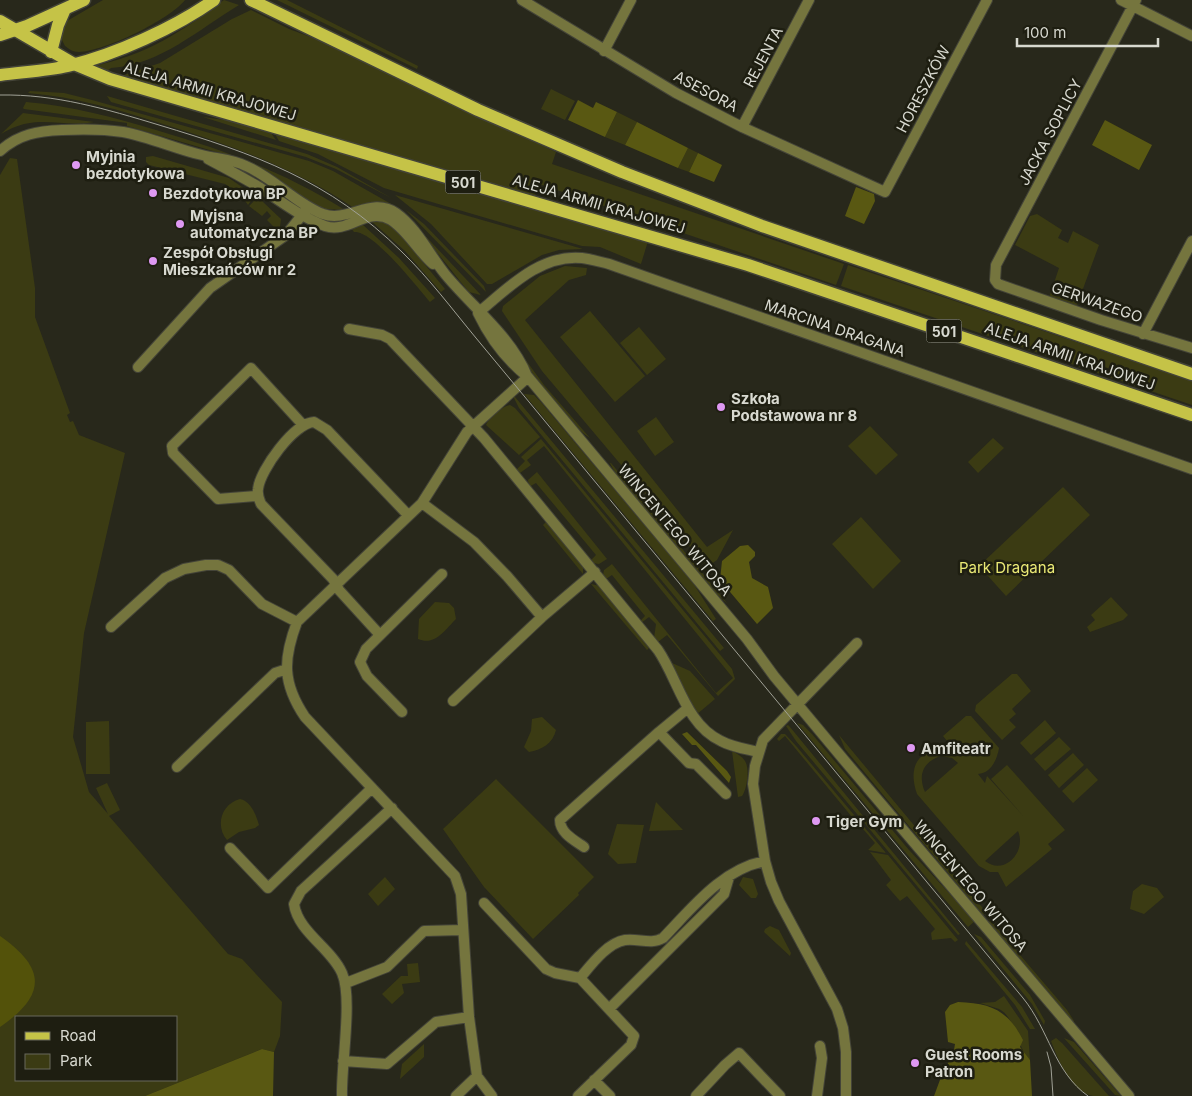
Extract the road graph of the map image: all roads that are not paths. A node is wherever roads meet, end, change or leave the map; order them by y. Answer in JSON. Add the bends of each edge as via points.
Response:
{"nodes":[{"id":1,"x":84,"y":0,"type":"edge"},
{"id":2,"x":193,"y":0,"type":"edge"},
{"id":3,"x":214,"y":0,"type":"edge"},
{"id":4,"x":251,"y":0,"type":"edge"},
{"id":5,"x":522,"y":0,"type":"edge"},
{"id":6,"x":631,"y":0,"type":"edge"},
{"id":7,"x":810,"y":0,"type":"edge"},
{"id":8,"x":987,"y":0,"type":"edge"},
{"id":9,"x":1120,"y":0,"type":"edge"},
{"id":10,"x":1134,"y":3,"type":"edge"},
{"id":11,"x":273,"y":6,"type":"edge"},
{"id":12,"x":65,"y":9,"type":"junction"},
{"id":13,"x":186,"y":16,"type":"junction"},
{"id":14,"x":0,"y":20,"type":"edge"},
{"id":15,"x":16,"y":31,"type":"junction"},
{"id":16,"x":0,"y":36,"type":"edge"},
{"id":17,"x":1192,"y":36,"type":"edge"},
{"id":18,"x":604,"y":51,"type":"junction"},
{"id":19,"x":52,"y":52,"type":"junction"},
{"id":20,"x":74,"y":64,"type":"junction"},
{"id":21,"x":0,"y":74,"type":"edge"},
{"id":22,"x":742,"y":127,"type":"junction"},
{"id":23,"x":0,"y":151,"type":"edge"},
{"id":24,"x":885,"y":192,"type":"joint"},
{"id":25,"x":305,"y":211,"type":"junction"},
{"id":26,"x":1192,"y":241,"type":"edge"},
{"id":27,"x":995,"y":280,"type":"joint"},
{"id":28,"x":478,"y":312,"type":"junction"},
{"id":29,"x":349,"y":328,"type":"dead end"},
{"id":30,"x":1143,"y":334,"type":"junction"},
{"id":31,"x":1192,"y":348,"type":"edge"},
{"id":32,"x":138,"y":367,"type":"dead end"},
{"id":33,"x":1192,"y":374,"type":"edge"},
{"id":34,"x":528,"y":377,"type":"junction"},
{"id":35,"x":1192,"y":415,"type":"edge"},
{"id":36,"x":304,"y":425,"type":"junction"},
{"id":37,"x":473,"y":425,"type":"junction"},
{"id":38,"x":1192,"y":469,"type":"edge"},
{"id":39,"x":257,"y":496,"type":"junction"},
{"id":40,"x":422,"y":503,"type":"junction"},
{"id":41,"x":408,"y":515,"type":"junction"},
{"id":42,"x":595,"y":572,"type":"junction"},
{"id":43,"x":442,"y":574,"type":"dead end"},
{"id":44,"x":336,"y":584,"type":"junction"},
{"id":45,"x":542,"y":617,"type":"junction"},
{"id":46,"x":298,"y":622,"type":"junction"},
{"id":47,"x":111,"y":627,"type":"dead end"},
{"id":48,"x":380,"y":635,"type":"junction"},
{"id":49,"x":857,"y":643,"type":"dead end"},
{"id":50,"x":287,"y":669,"type":"junction"},
{"id":51,"x":453,"y":701,"type":"dead end"},
{"id":52,"x":798,"y":703,"type":"junction"},
{"id":53,"x":688,"y":708,"type":"junction"},
{"id":54,"x":402,"y":712,"type":"dead end"},
{"id":55,"x":659,"y":732,"type":"junction"},
{"id":56,"x":758,"y":752,"type":"junction"},
{"id":57,"x":177,"y":768,"type":"dead end"},
{"id":58,"x":372,"y":788,"type":"junction"},
{"id":59,"x":726,"y":794,"type":"dead end"},
{"id":60,"x":392,"y":808,"type":"junction"},
{"id":61,"x":584,"y":847,"type":"dead end"},
{"id":62,"x":230,"y":848,"type":"dead end"},
{"id":63,"x":765,"y":861,"type":"junction"},
{"id":64,"x":729,"y":877,"type":"junction"},
{"id":65,"x":484,"y":903,"type":"dead end"},
{"id":66,"x":462,"y":930,"type":"junction"},
{"id":67,"x":580,"y":978,"type":"junction"},
{"id":68,"x":346,"y":983,"type":"junction"},
{"id":69,"x":610,"y":1009,"type":"junction"},
{"id":70,"x":469,"y":1017,"type":"junction"},
{"id":71,"x":820,"y":1046,"type":"dead end"},
{"id":72,"x":343,"y":1061,"type":"junction"},
{"id":73,"x":477,"y":1076,"type":"junction"},
{"id":74,"x":594,"y":1080,"type":"junction"},
{"id":75,"x":1123,"y":1087,"type":"junction"},
{"id":76,"x":342,"y":1096,"type":"edge"},
{"id":77,"x":456,"y":1096,"type":"edge"},
{"id":78,"x":492,"y":1096,"type":"edge"},
{"id":79,"x":578,"y":1096,"type":"edge"},
{"id":80,"x":610,"y":1096,"type":"edge"},
{"id":81,"x":696,"y":1096,"type":"edge"},
{"id":82,"x":780,"y":1096,"type":"edge"},
{"id":83,"x":817,"y":1096,"type":"edge"},
{"id":84,"x":846,"y":1096,"type":"edge"},
{"id":85,"x":1130,"y":1096,"type":"edge"},
{"id":86,"x":1138,"y":1096,"type":"edge"}],
"edges":[{"from":1,"to":12,"type":"main road"},
{"from":2,"to":13,"type":"main road"},
{"from":3,"to":13,"type":"main road"},
{"from":4,"to":11,"type":"main road","name":"ALEJA ARMII KRAJOWEJ"},
{"from":5,"to":18,"type":"street","name":"ASESORA"},
{"from":6,"to":18,"type":"street"},
{"from":7,"to":22,"type":"street","name":"REJENTA"},
{"from":8,"to":24,"type":"street","name":"HORESZKÓW"},
{"from":9,"to":10,"type":"street"},
{"from":10,"to":17,"type":"street"},
{"from":10,"to":27,"type":"street","name":"JACKA SOPLICY","via":[[996,265]]},
{"from":11,"to":33,"type":"main road","name":"ALEJA ARMII KRAJOWEJ","via":[[478,110],[622,172],[762,226]]},
{"from":12,"to":15,"type":"main road"},
{"from":12,"to":19,"type":"main road"},
{"from":13,"to":20,"type":"main road","via":[[151,36]]},
{"from":14,"to":15,"type":"main road","name":"ALEJA ARMII KRAJOWEJ","number":"501"},
{"from":15,"to":16,"type":"main road"},
{"from":15,"to":19,"type":"main road","name":"ALEJA ARMII KRAJOWEJ","number":"501"},
{"from":18,"to":22,"type":"street","name":"ASESORA"},
{"from":19,"to":20,"type":"main road","name":"ALEJA ARMII KRAJOWEJ","number":"501"},
{"from":20,"to":21,"type":"main road"},
{"from":20,"to":35,"type":"main road","name":"ALEJA ARMII KRAJOWEJ","number":"501","via":[[110,79],[740,262]]},
{"from":22,"to":24,"type":"street","name":"ASESORA"},
{"from":23,"to":25,"type":"street","name":"WINCENTEGO WITOSA","via":[[18,138],[45,130],[123,132],[203,156]]},
{"from":25,"to":28,"type":"street","name":"WINCENTEGO WITOSA","via":[[330,228],[344,227],[369,216],[390,219],[420,252],[444,272]]},
{"from":25,"to":32,"type":"street","via":[[286,235],[210,288]]},
{"from":26,"to":30,"type":"street"},
{"from":27,"to":30,"type":"street","name":"GERWAZEGO","via":[[998,284]]},
{"from":28,"to":34,"type":"street","name":"WINCENTEGO WITOSA","via":[[489,336],[514,367]]},
{"from":28,"to":38,"type":"street","name":"MARCINA DRAGANA","via":[[546,263],[564,258],[583,258],[609,264]]},
{"from":29,"to":37,"type":"street","via":[[390,339]]},
{"from":30,"to":31,"type":"street","name":"GERWAZEGO"},
{"from":34,"to":37,"type":"street"},
{"from":34,"to":52,"type":"street","name":"WINCENTEGO WITOSA"},
{"from":36,"to":39,"type":"street","via":[[272,459]]},
{"from":36,"to":39,"type":"street","via":[[251,368],[172,446],[173,453],[218,499]]},
{"from":36,"to":41,"type":"street","via":[[314,422],[323,426]]},
{"from":37,"to":40,"type":"street"},
{"from":37,"to":42,"type":"street"},
{"from":39,"to":44,"type":"street"},
{"from":40,"to":41,"type":"street"},
{"from":40,"to":45,"type":"street","via":[[474,542]]},
{"from":41,"to":44,"type":"street"},
{"from":42,"to":45,"type":"street"},
{"from":42,"to":53,"type":"street","via":[[663,658]]},
{"from":43,"to":48,"type":"street"},
{"from":44,"to":46,"type":"street"},
{"from":44,"to":48,"type":"street"},
{"from":45,"to":51,"type":"street"},
{"from":46,"to":47,"type":"street","via":[[262,604],[229,570],[218,565],[206,565],[184,569],[165,578]]},
{"from":46,"to":50,"type":"street","via":[[288,647]]},
{"from":48,"to":54,"type":"street","via":[[366,649],[360,662],[367,676]]},
{"from":49,"to":52,"type":"street"},
{"from":50,"to":57,"type":"street","via":[[275,673]]},
{"from":50,"to":58,"type":"street","via":[[292,694],[306,717]]},
{"from":52,"to":56,"type":"street","via":[[763,740]]},
{"from":52,"to":75,"type":"street","name":"WINCENTEGO WITOSA"},
{"from":53,"to":55,"type":"street"},
{"from":53,"to":56,"type":"street","via":[[701,726],[718,740]]},
{"from":55,"to":59,"type":"street"},
{"from":55,"to":61,"type":"street","via":[[560,820],[568,836]]},
{"from":56,"to":63,"type":"street","via":[[754,766],[754,802]]},
{"from":58,"to":60,"type":"street"},
{"from":58,"to":62,"type":"street","via":[[268,888]]},
{"from":60,"to":66,"type":"street","via":[[455,876],[461,894]]},
{"from":60,"to":68,"type":"street","via":[[301,891],[294,904],[297,918],[336,962]]},
{"from":63,"to":64,"type":"street","via":[[753,863]]},
{"from":63,"to":84,"type":"street","via":[[779,901],[837,1009],[846,1052]]},
{"from":64,"to":67,"type":"street","via":[[715,885],[663,938],[652,942],[636,939],[618,942]]},
{"from":64,"to":69,"type":"street","via":[[724,894]]},
{"from":65,"to":67,"type":"street","via":[[546,969],[555,974]]},
{"from":66,"to":68,"type":"street","via":[[424,931],[387,966]]},
{"from":66,"to":70,"type":"street"},
{"from":67,"to":69,"type":"street"},
{"from":68,"to":72,"type":"street"},
{"from":69,"to":74,"type":"street","via":[[634,1036],[633,1041]]},
{"from":70,"to":72,"type":"street","via":[[436,1022],[387,1064]]},
{"from":70,"to":73,"type":"street"},
{"from":71,"to":83,"type":"street","via":[[822,1058]]},
{"from":72,"to":76,"type":"street"},
{"from":73,"to":77,"type":"street"},
{"from":73,"to":78,"type":"street"},
{"from":74,"to":79,"type":"street"},
{"from":74,"to":80,"type":"street"},
{"from":75,"to":85,"type":"street","name":"WINCENTEGO WITOSA"},
{"from":75,"to":86,"type":"street","name":"WINCENTEGO WITOSA"},
{"from":81,"to":82,"type":"street","via":[[739,1053]]}]}
